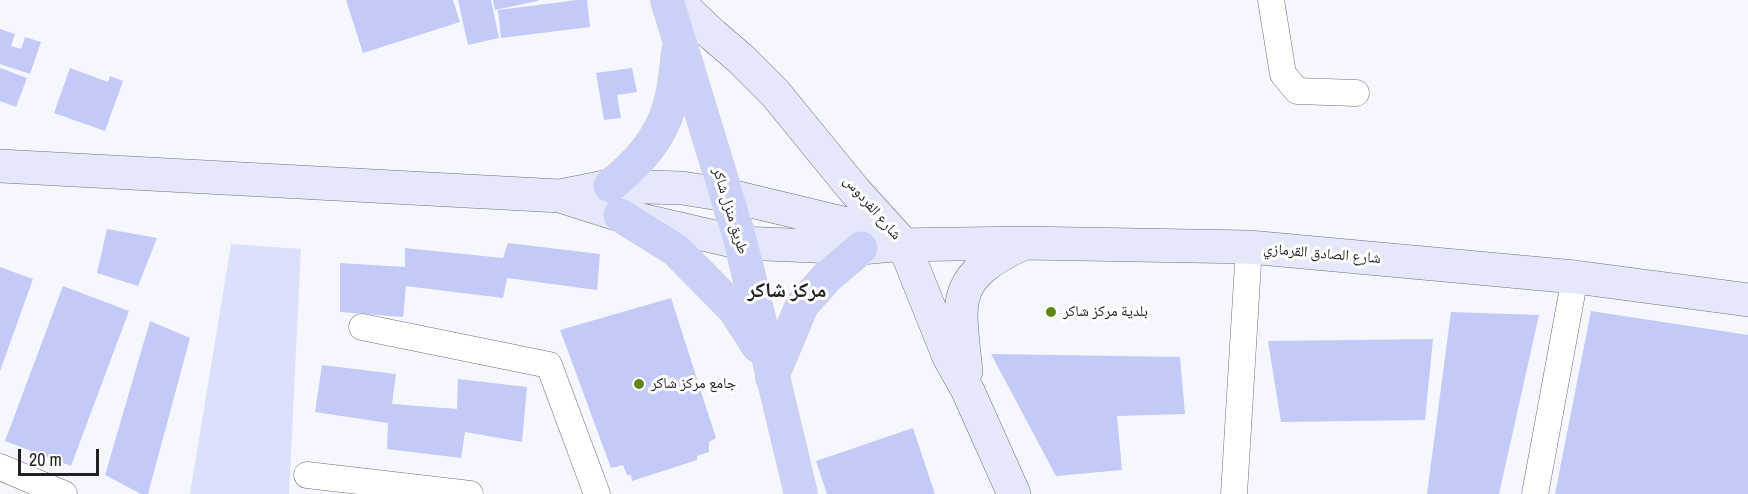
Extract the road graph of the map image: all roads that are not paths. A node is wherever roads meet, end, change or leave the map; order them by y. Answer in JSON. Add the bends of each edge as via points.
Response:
{"nodes":[{"id":1,"x":667,"y":0,"type":"edge"},
{"id":2,"x":676,"y":0,"type":"edge"},
{"id":3,"x":1271,"y":0,"type":"edge"},
{"id":4,"x":680,"y":42,"type":"junction"},
{"id":5,"x":1356,"y":93,"type":"dead end"},
{"id":6,"x":0,"y":166,"type":"edge"},
{"id":7,"x":726,"y":195,"type":"junction"},
{"id":8,"x":615,"y":201,"type":"junction"},
{"id":9,"x":741,"y":243,"type":"junction"},
{"id":10,"x":1024,"y":243,"type":"junction"},
{"id":11,"x":899,"y":245,"type":"junction"},
{"id":12,"x":1249,"y":247,"type":"junction"},
{"id":13,"x":861,"y":248,"type":"junction"},
{"id":14,"x":1575,"y":277,"type":"junction"},
{"id":15,"x":1748,"y":300,"type":"edge"},
{"id":16,"x":362,"y":327,"type":"dead end"},
{"id":17,"x":771,"y":371,"type":"junction"},
{"id":18,"x":968,"y":391,"type":"junction"},
{"id":19,"x":0,"y":467,"type":"edge"},
{"id":20,"x":307,"y":475,"type":"dead end"},
{"id":21,"x":64,"y":494,"type":"edge"},
{"id":22,"x":470,"y":494,"type":"edge"},
{"id":23,"x":597,"y":494,"type":"edge"},
{"id":24,"x":801,"y":494,"type":"edge"},
{"id":25,"x":1020,"y":494,"type":"edge"},
{"id":26,"x":1234,"y":494,"type":"edge"},
{"id":27,"x":1535,"y":494,"type":"edge"}],
"edges":[{"from":1,"to":4,"type":"main road","name":"طريق منزل شاكر"},
{"from":2,"to":11,"type":"main road","name":"شارع الفردوس","via":[[775,93]]},
{"from":3,"to":5,"type":"street","via":[[1283,74],[1297,91]]},
{"from":4,"to":7,"type":"main road","name":"طريق منزل شاكر"},
{"from":4,"to":8,"type":"main road","via":[[671,103],[663,125]]},
{"from":6,"to":8,"type":"main road"},
{"from":7,"to":8,"type":"main road","name":"شارع الصادق القرمازي","via":[[682,188]]},
{"from":7,"to":9,"type":"main road","name":"طريق منزل شاكر"},
{"from":7,"to":11,"type":"main road","name":"شارع الصادق القرمازي","via":[[851,225]]},
{"from":8,"to":9,"type":"main road","name":"شارع الصادق القرمازي"},
{"from":8,"to":17,"type":"main road","via":[[676,250],[735,310]]},
{"from":9,"to":13,"type":"main road","name":"شارع الصادق القرمازي"},
{"from":9,"to":17,"type":"main road","name":"طريق منزل شاكر"},
{"from":10,"to":11,"type":"main road","name":"شارع الصادق القرمازي"},
{"from":10,"to":12,"type":"main road","name":"شارع الصادق القرمازي"},
{"from":10,"to":18,"type":"main road","via":[[993,259],[968,281],[960,310]]},
{"from":11,"to":13,"type":"main road","name":"شارع الصادق القرمازي"},
{"from":11,"to":18,"type":"main road","name":"شارع الفردوس"},
{"from":12,"to":14,"type":"main road","name":"شارع الصادق القرمازي"},
{"from":12,"to":26,"type":"street"},
{"from":13,"to":17,"type":"main road","via":[[802,305]]},
{"from":14,"to":15,"type":"main road","name":"شارع الصادق القرمازي"},
{"from":14,"to":27,"type":"street"},
{"from":16,"to":23,"type":"street","via":[[549,364]]},
{"from":17,"to":24,"type":"main road","name":"طريق منزل شاكر"},
{"from":18,"to":25,"type":"main road","name":"شارع الفردوس"},
{"from":19,"to":21,"type":"street"},
{"from":20,"to":22,"type":"street"}]}
